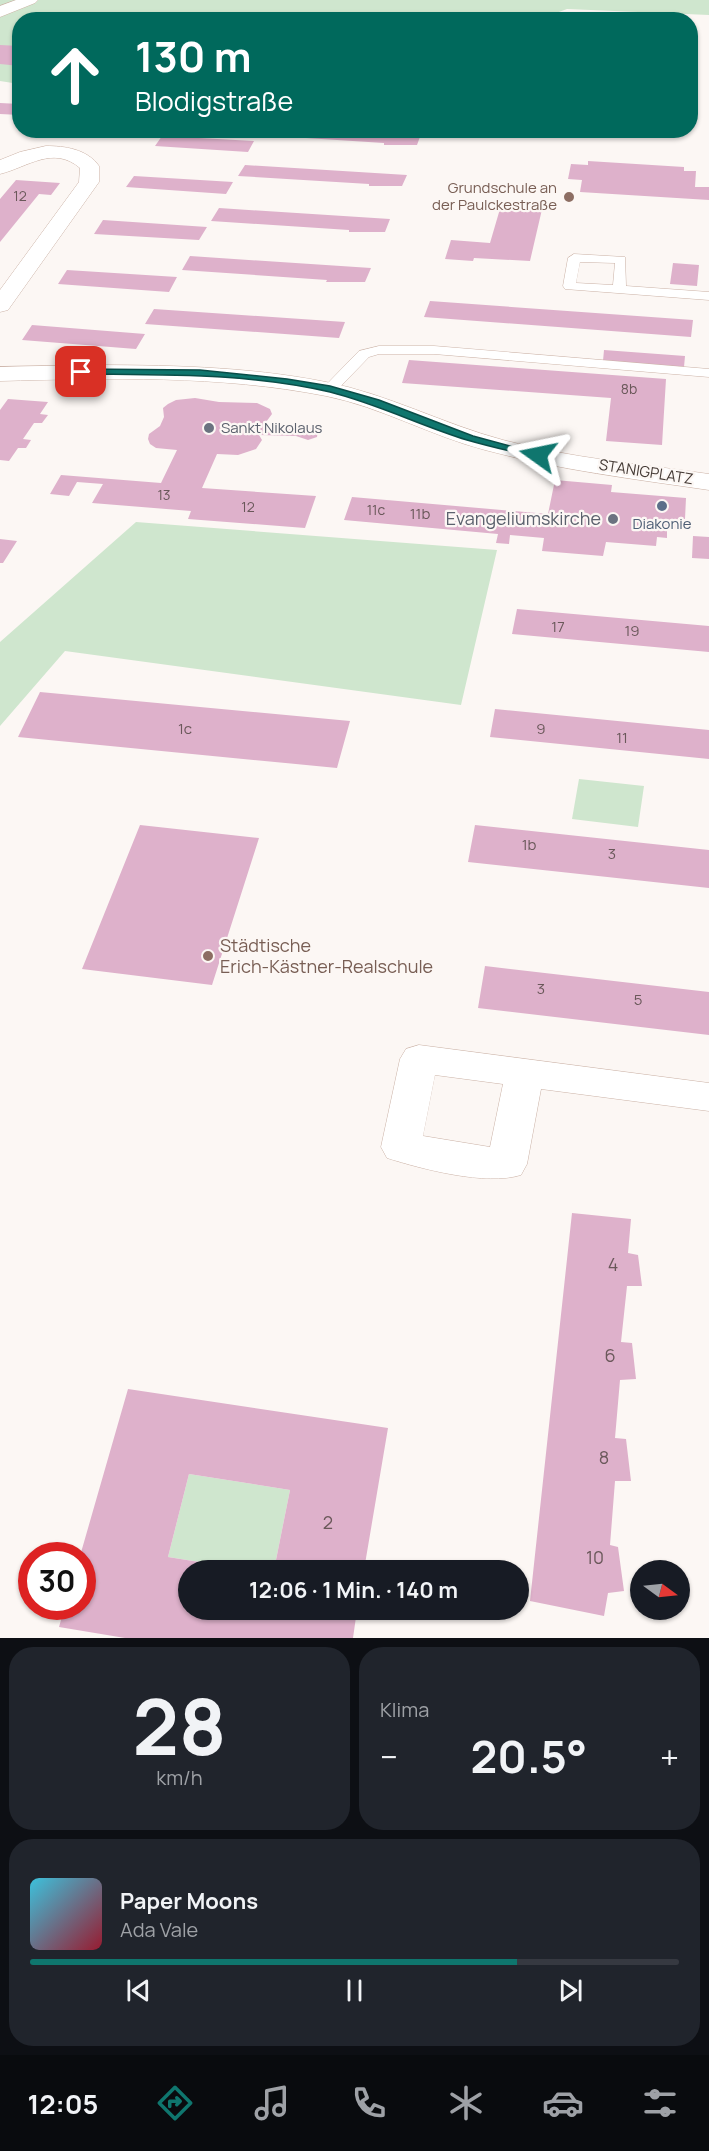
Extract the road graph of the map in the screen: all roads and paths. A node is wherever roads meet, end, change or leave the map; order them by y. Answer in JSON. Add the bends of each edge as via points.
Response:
{"nodes":[{"id":1,"x":30,"y":0,"type":"edge"},
{"id":2,"x":0,"y":12,"type":"edge"},
{"id":3,"x":0,"y":168,"type":"edge"},
{"id":4,"x":619,"y":289,"type":"dead end"},
{"id":5,"x":709,"y":296,"type":"edge"},
{"id":6,"x":0,"y":305,"type":"edge"},
{"id":7,"x":709,"y":373,"type":"edge"},
{"id":8,"x":0,"y":374,"type":"edge"},
{"id":9,"x":330,"y":389,"type":"junction"},
{"id":10,"x":709,"y":482,"type":"edge"},
{"id":11,"x":525,"y":1073,"type":"dead end"},
{"id":12,"x":709,"y":1096,"type":"edge"}],
"edges":[{"from":1,"to":2,"type":"street"},
{"from":3,"to":6,"type":"street","via":[[27,156],[57,151],[75,155],[90,166],[89,182]]},
{"from":4,"to":5,"type":"lane"},
{"from":7,"to":9,"type":"lane","via":[[434,350],[379,350],[364,354]]},
{"from":8,"to":9,"type":"street","name":"STANIGPLATZ","via":[[237,375]]},
{"from":9,"to":10,"type":"street","name":"STANIGPLATZ","via":[[494,445]]},
{"from":11,"to":12,"type":"street"}]}
